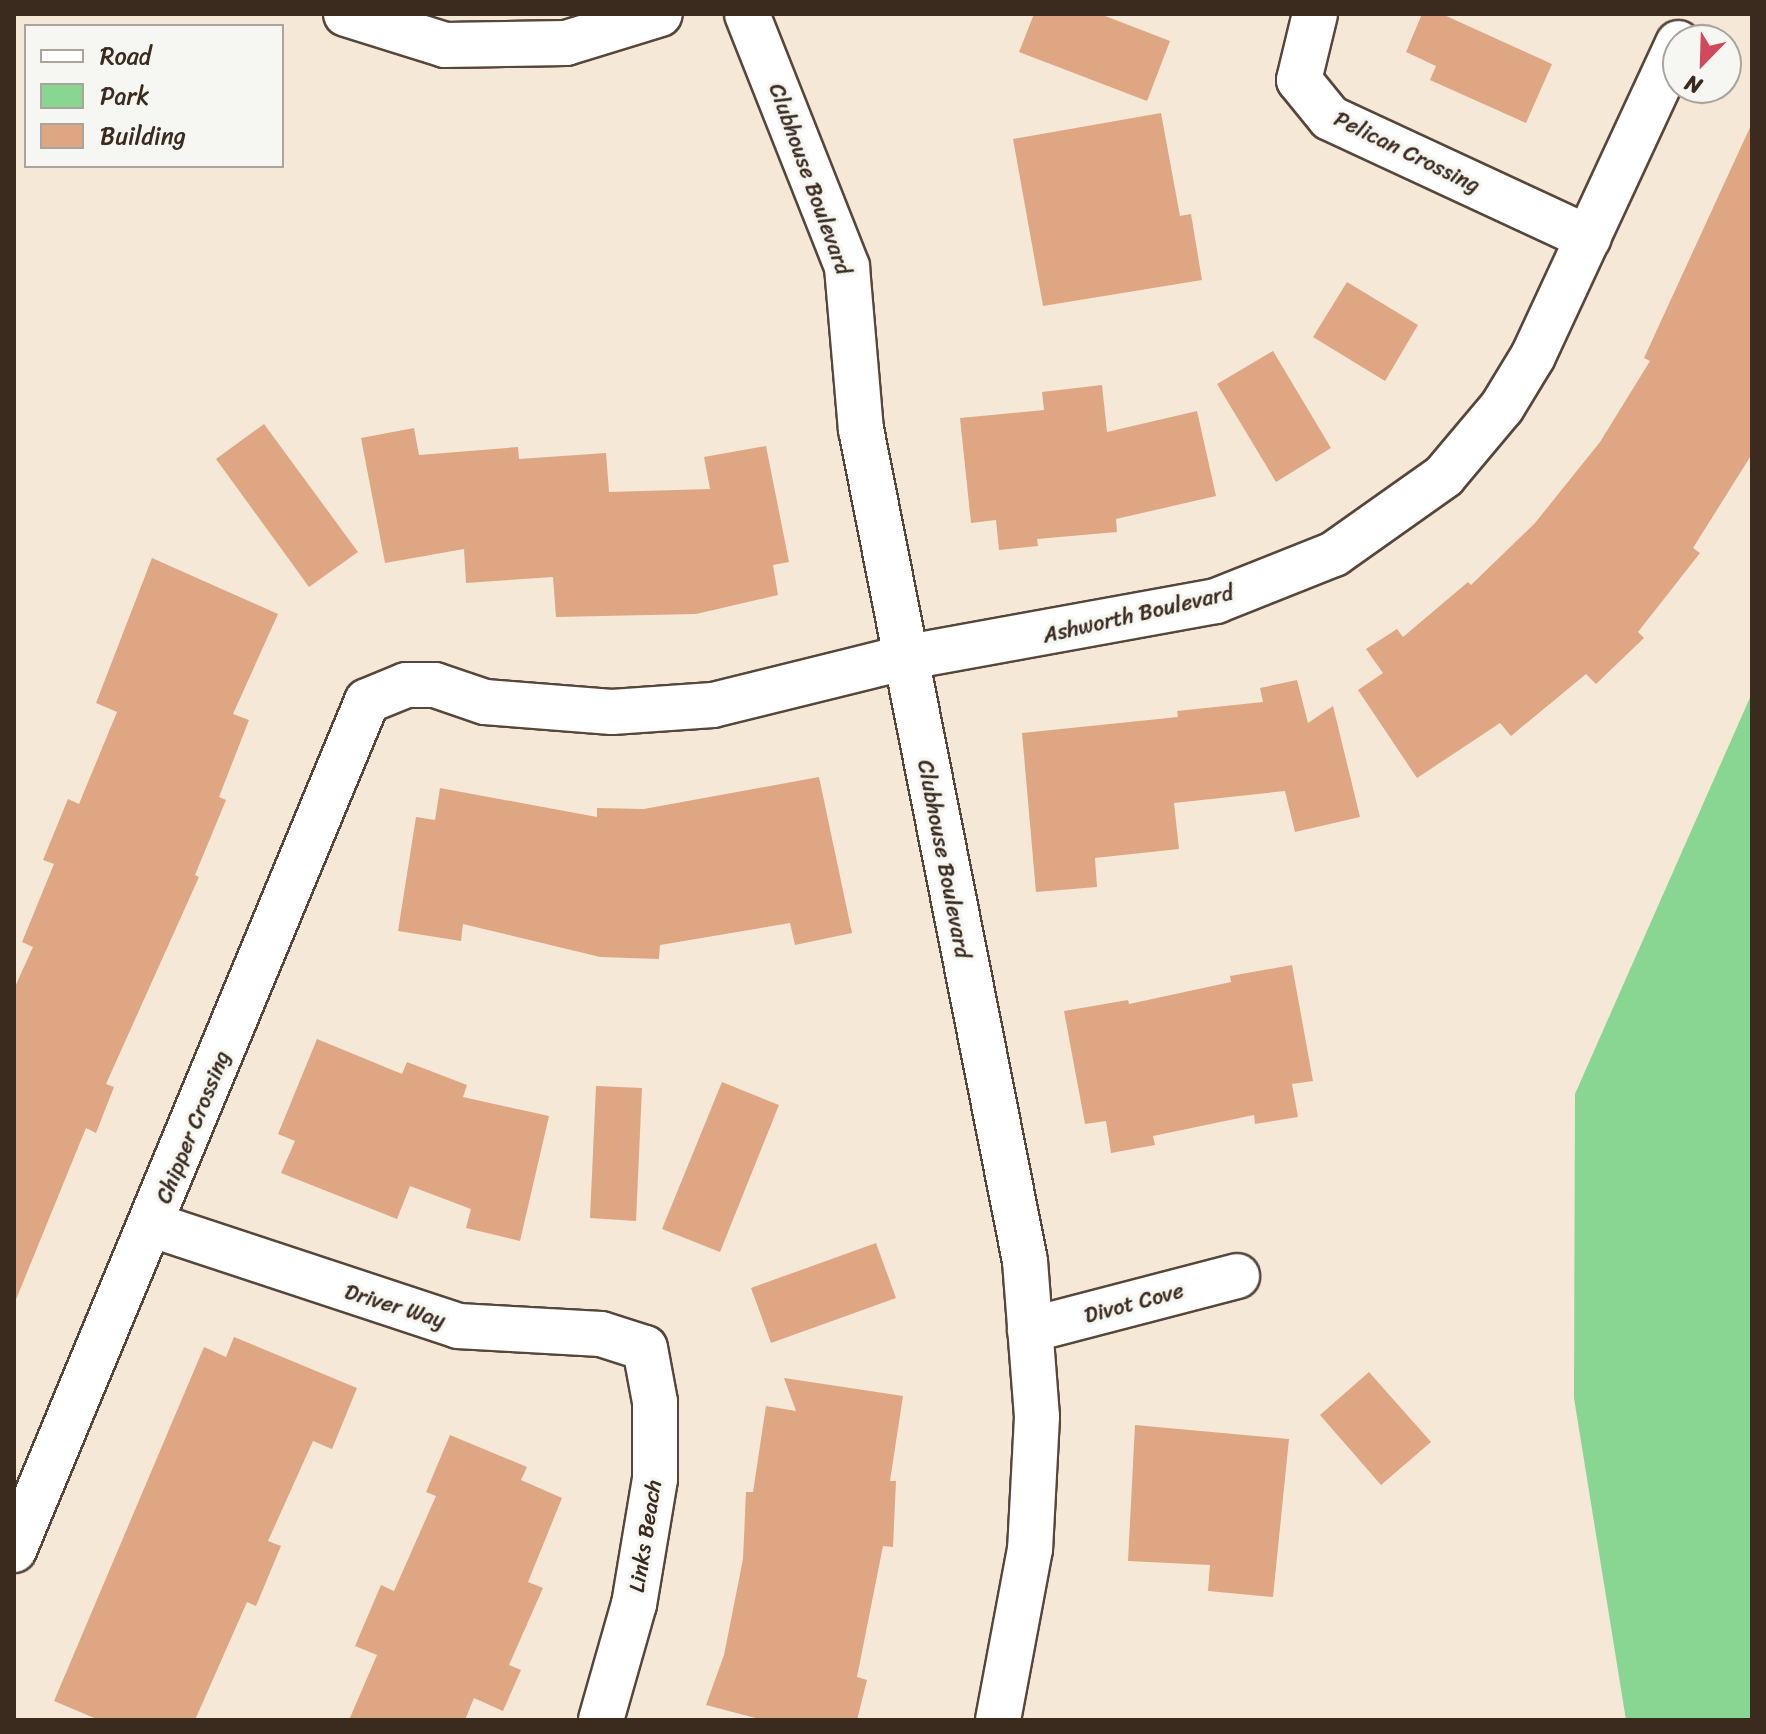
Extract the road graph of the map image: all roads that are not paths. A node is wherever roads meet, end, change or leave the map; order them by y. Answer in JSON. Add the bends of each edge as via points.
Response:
{"nodes":[{"id":1,"x":346,"y":14,"type":"edge"},
{"id":2,"x":660,"y":14,"type":"edge"},
{"id":3,"x":747,"y":14,"type":"edge"},
{"id":4,"x":1315,"y":14,"type":"edge"},
{"id":5,"x":1662,"y":78,"type":"edge"},
{"id":6,"x":1588,"y":238,"type":"junction"},
{"id":7,"x":903,"y":658,"type":"junction"},
{"id":8,"x":367,"y":701,"type":"joint"},
{"id":9,"x":153,"y":1225,"type":"junction"},
{"id":10,"x":1237,"y":1276,"type":"dead end"},
{"id":11,"x":1030,"y":1330,"type":"junction"},
{"id":12,"x":645,"y":1348,"type":"joint"},
{"id":13,"x":14,"y":1550,"type":"edge"},
{"id":14,"x":601,"y":1720,"type":"edge"},
{"id":15,"x":998,"y":1720,"type":"edge"}],
"edges":[{"from":1,"to":2,"type":"street","via":[[445,45],[566,43]]},
{"from":3,"to":7,"type":"street","name":"Clubhouse Boulevard","via":[[847,267],[861,429]]},
{"from":4,"to":6,"type":"street","name":"Pelican Crossing","via":[[1299,80],[1330,118]]},
{"from":5,"to":6,"type":"street","name":"Ashworth Boulevard"},
{"from":6,"to":7,"type":"street","name":"Ashworth Boulevard","via":[[1533,356],[1502,407],[1444,476],[1334,554],[1216,601]]},
{"from":7,"to":8,"type":"street","name":"Ashworth Boulevard","via":[[713,705],[612,712],[485,702],[435,685],[406,685]]},
{"from":7,"to":11,"type":"street","name":"Clubhouse Boulevard","via":[[1025,1261]]},
{"from":8,"to":9,"type":"street","name":"Chipper Crossing"},
{"from":9,"to":12,"type":"street","name":"Driver Way","via":[[458,1326],[601,1334]]},
{"from":9,"to":13,"type":"street","name":"Chipper Crossing"},
{"from":10,"to":11,"type":"street","name":"Divot Cove"},
{"from":11,"to":15,"type":"street","name":"Clubhouse Boulevard","via":[[1037,1417],[1030,1549]]},
{"from":12,"to":14,"type":"street","name":"Links Beach","via":[[655,1402],[655,1479],[634,1604]]}]}
